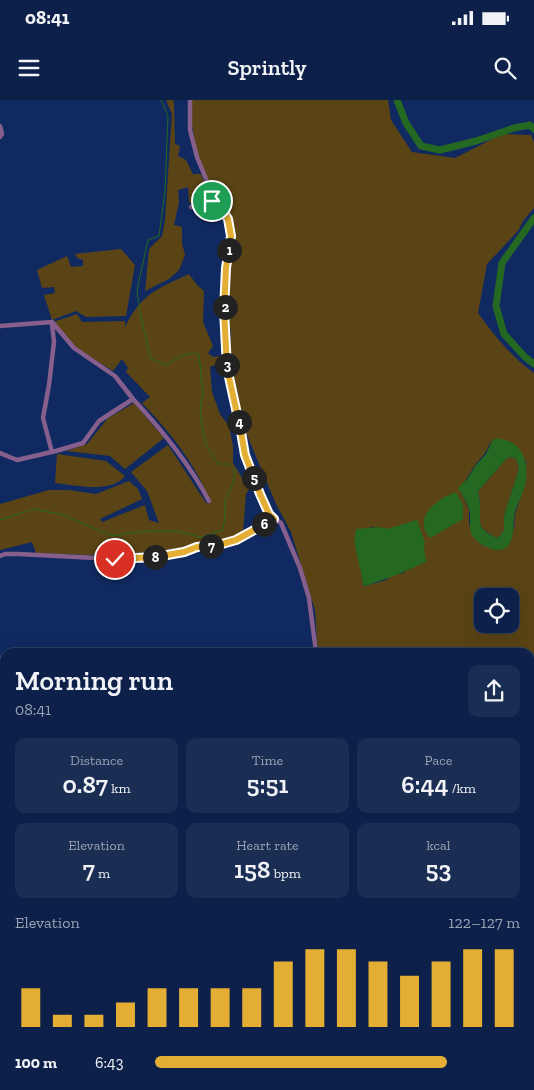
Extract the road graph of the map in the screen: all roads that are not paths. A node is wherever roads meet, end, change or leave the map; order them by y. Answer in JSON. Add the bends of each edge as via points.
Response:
{"nodes":[{"id":1,"x":190,"y":100,"type":"edge"},
{"id":2,"x":0,"y":126,"type":"edge"},
{"id":3,"x":0,"y":137,"type":"edge"},
{"id":4,"x":216,"y":200,"type":"junction"},
{"id":5,"x":191,"y":207,"type":"dead end"},
{"id":6,"x":52,"y":322,"type":"junction"},
{"id":7,"x":0,"y":326,"type":"edge"},
{"id":8,"x":133,"y":399,"type":"junction"},
{"id":9,"x":52,"y":452,"type":"junction"},
{"id":10,"x":0,"y":453,"type":"edge"},
{"id":11,"x":209,"y":501,"type":"dead end"},
{"id":12,"x":274,"y":519,"type":"junction"},
{"id":13,"x":0,"y":556,"type":"edge"},
{"id":14,"x":315,"y":648,"type":"edge"}],
"edges":[{"from":1,"to":4,"type":"street","via":[[190,130],[197,157]]},
{"from":2,"to":3,"type":"street"},
{"from":4,"to":5,"type":"street"},
{"from":4,"to":12,"type":"street","via":[[228,219],[231,236],[224,310],[227,368],[245,455],[263,501]]},
{"from":6,"to":7,"type":"street"},
{"from":6,"to":8,"type":"street","via":[[74,348],[115,376]]},
{"from":6,"to":9,"type":"street","via":[[54,342],[43,418]]},
{"from":8,"to":9,"type":"street","via":[[99,421],[83,443]]},
{"from":8,"to":11,"type":"street","via":[[162,430],[196,476]]},
{"from":9,"to":10,"type":"street","via":[[16,460]]},
{"from":12,"to":13,"type":"street","via":[[236,540],[156,557]]},
{"from":12,"to":14,"type":"street","via":[[281,523],[300,568],[309,598]]}]}
